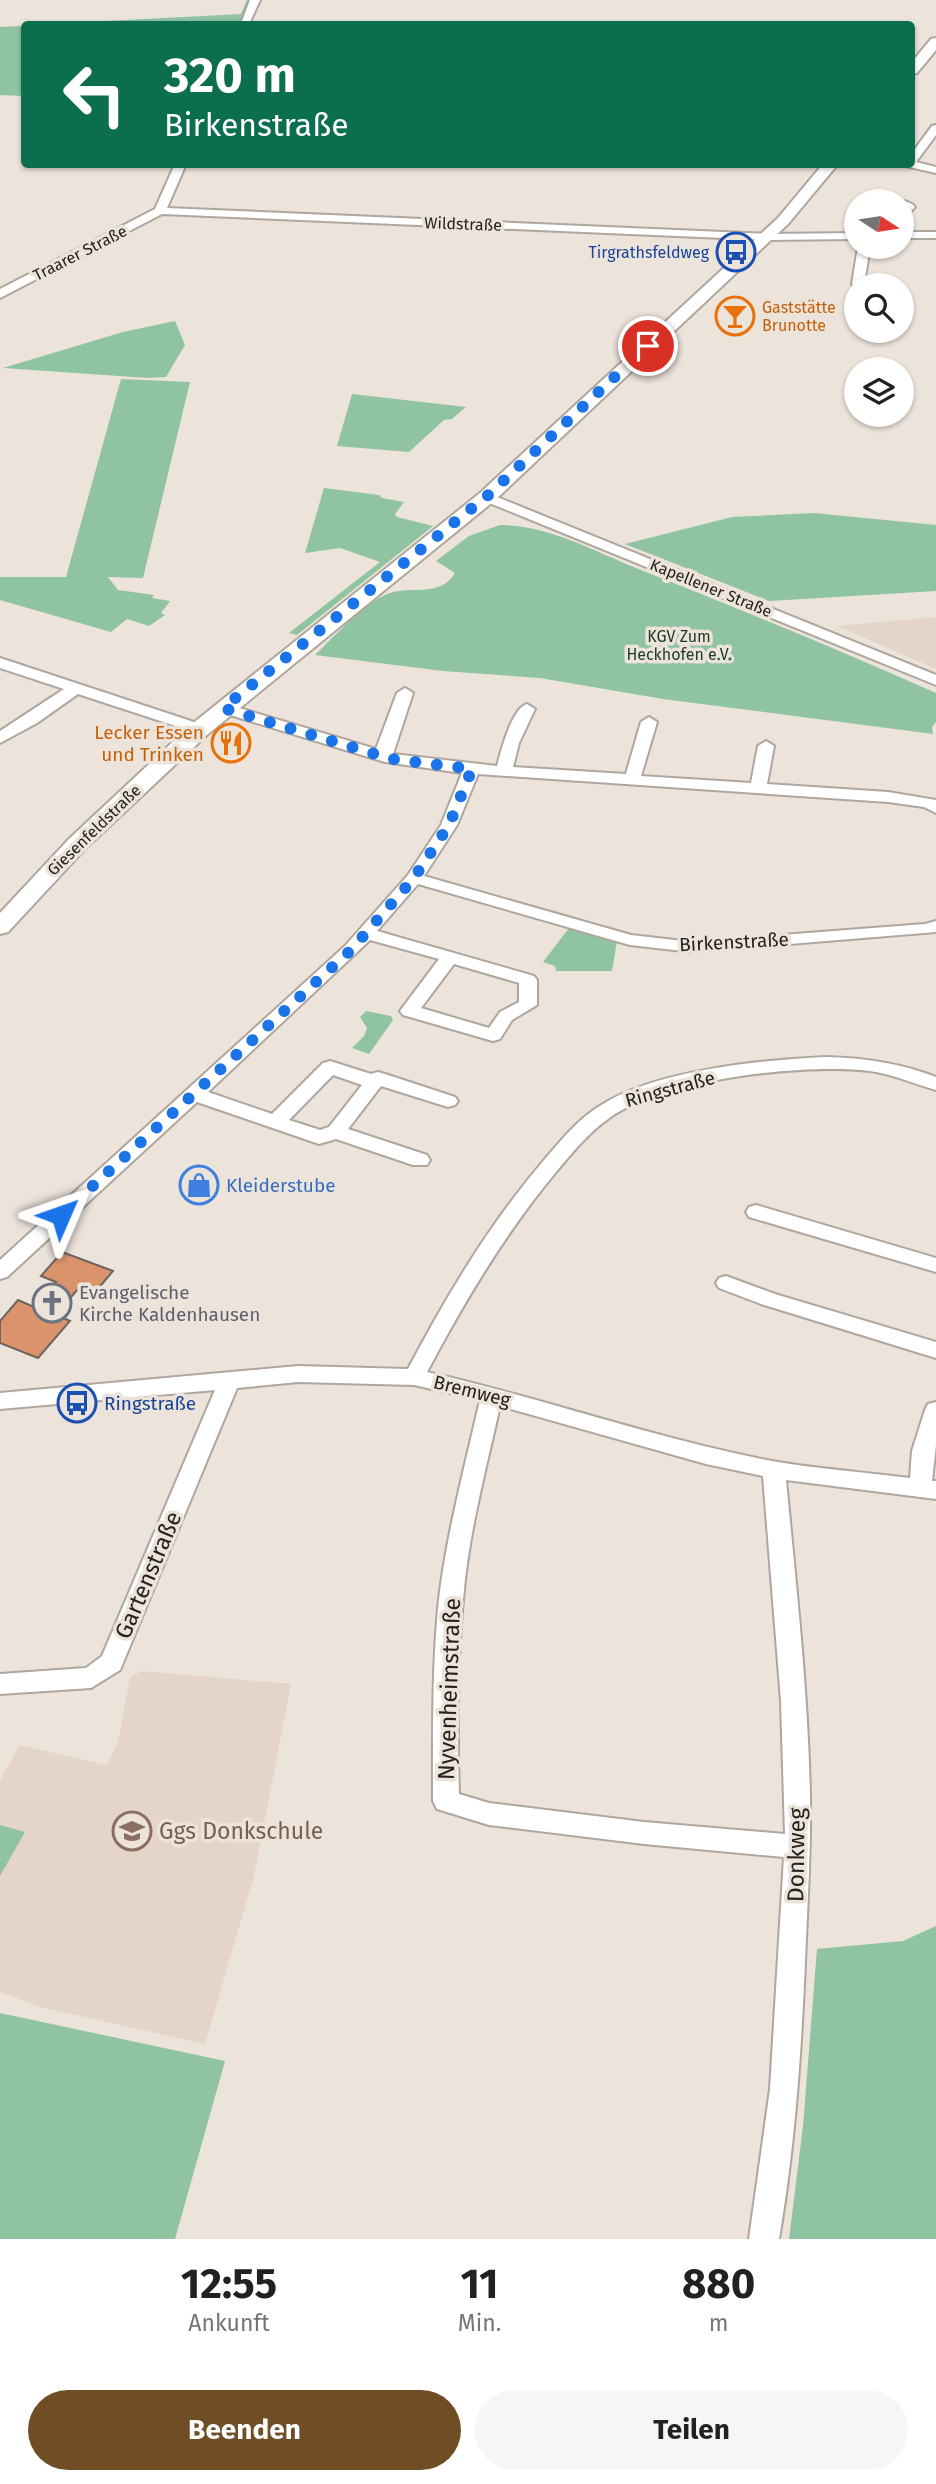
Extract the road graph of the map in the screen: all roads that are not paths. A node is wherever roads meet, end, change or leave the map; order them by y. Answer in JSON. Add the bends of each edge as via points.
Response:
{"nodes":[{"id":1,"x":255,"y":0,"type":"edge"},
{"id":2,"x":246,"y":21,"type":"edge"},
{"id":3,"x":936,"y":41,"type":"edge"},
{"id":4,"x":930,"y":58,"type":"edge"},
{"id":5,"x":915,"y":68,"type":"edge"},
{"id":6,"x":936,"y":128,"type":"edge"},
{"id":7,"x":915,"y":155,"type":"edge"},
{"id":8,"x":915,"y":164,"type":"edge"},
{"id":9,"x":179,"y":168,"type":"edge"},
{"id":10,"x":827,"y":168,"type":"edge"},
{"id":11,"x":936,"y":170,"type":"edge"},
{"id":12,"x":160,"y":211,"type":"junction"},
{"id":13,"x":914,"y":235,"type":"edge"},
{"id":14,"x":936,"y":235,"type":"edge"},
{"id":15,"x":844,"y":236,"type":"edge"},
{"id":16,"x":764,"y":239,"type":"junction"},
{"id":17,"x":0,"y":294,"type":"edge"},
{"id":18,"x":486,"y":497,"type":"junction"},
{"id":19,"x":0,"y":663,"type":"edge"},
{"id":20,"x":936,"y":680,"type":"edge"},
{"id":21,"x":76,"y":688,"type":"junction"},
{"id":22,"x":405,"y":693,"type":"dead end"},
{"id":23,"x":223,"y":708,"type":"junction"},
{"id":24,"x":527,"y":709,"type":"dead end"},
{"id":25,"x":649,"y":722,"type":"dead end"},
{"id":26,"x":200,"y":729,"type":"junction"},
{"id":27,"x":0,"y":738,"type":"edge"},
{"id":28,"x":766,"y":746,"type":"dead end"},
{"id":29,"x":382,"y":756,"type":"junction"},
{"id":30,"x":472,"y":769,"type":"junction"},
{"id":31,"x":504,"y":771,"type":"junction"},
{"id":32,"x":632,"y":780,"type":"junction"},
{"id":33,"x":758,"y":788,"type":"junction"},
{"id":34,"x":936,"y":808,"type":"edge"},
{"id":35,"x":414,"y":878,"type":"junction"},
{"id":36,"x":936,"y":926,"type":"edge"},
{"id":37,"x":0,"y":927,"type":"edge"},
{"id":38,"x":366,"y":933,"type":"junction"},
{"id":39,"x":450,"y":957,"type":"junction"},
{"id":40,"x":374,"y":1082,"type":"junction"},
{"id":41,"x":936,"y":1084,"type":"edge"},
{"id":42,"x":194,"y":1094,"type":"junction"},
{"id":43,"x":449,"y":1101,"type":"dead end"},
{"id":44,"x":275,"y":1122,"type":"junction"},
{"id":45,"x":335,"y":1132,"type":"junction"},
{"id":46,"x":420,"y":1160,"type":"dead end"},
{"id":47,"x":756,"y":1212,"type":"dead end"},
{"id":48,"x":936,"y":1265,"type":"edge"},
{"id":49,"x":0,"y":1272,"type":"edge"},
{"id":50,"x":726,"y":1283,"type":"dead end"},
{"id":51,"x":936,"y":1350,"type":"edge"},
{"id":52,"x":414,"y":1377,"type":"junction"},
{"id":53,"x":230,"y":1379,"type":"junction"},
{"id":54,"x":492,"y":1395,"type":"junction"},
{"id":55,"x":0,"y":1401,"type":"edge"},
{"id":56,"x":936,"y":1410,"type":"edge"},
{"id":57,"x":774,"y":1470,"type":"junction"},
{"id":58,"x":928,"y":1489,"type":"edge"},
{"id":59,"x":0,"y":1684,"type":"edge"},
{"id":60,"x":797,"y":1847,"type":"junction"},
{"id":61,"x":764,"y":2239,"type":"edge"}],
"edges":[{"from":1,"to":2,"type":"street"},
{"from":3,"to":4,"type":"main road"},
{"from":4,"to":5,"type":"main road"},
{"from":6,"to":7,"type":"street"},
{"from":8,"to":11,"type":"street"},
{"from":9,"to":12,"type":"street"},
{"from":10,"to":16,"type":"main road"},
{"from":12,"to":16,"type":"street","name":"Wildstraße"},
{"from":12,"to":17,"type":"street","name":"Traarer Straße"},
{"from":13,"to":14,"type":"street"},
{"from":15,"to":16,"type":"street"},
{"from":16,"to":18,"type":"main road","name":"Giesenfeldstraße"},
{"from":18,"to":20,"type":"street","name":"Kapellener Straße"},
{"from":18,"to":23,"type":"main road","name":"Giesenfeldstraße"},
{"from":19,"to":21,"type":"street"},
{"from":21,"to":26,"type":"street"},
{"from":21,"to":27,"type":"street"},
{"from":22,"to":29,"type":"street"},
{"from":23,"to":26,"type":"main road","name":"Giesenfeldstraße"},
{"from":23,"to":29,"type":"street"},
{"from":24,"to":31,"type":"street"},
{"from":25,"to":32,"type":"street"},
{"from":26,"to":37,"type":"main road","name":"Giesenfeldstraße","via":[[76,844]]},
{"from":28,"to":33,"type":"street"},
{"from":29,"to":30,"type":"street"},
{"from":30,"to":31,"type":"street"},
{"from":30,"to":35,"type":"street","via":[[449,825]]},
{"from":31,"to":32,"type":"street"},
{"from":32,"to":33,"type":"street"},
{"from":33,"to":34,"type":"street","via":[[909,799]]},
{"from":35,"to":36,"type":"street","name":"Birkenstraße","via":[[658,945],[692,947]]},
{"from":35,"to":38,"type":"street"},
{"from":38,"to":39,"type":"street"},
{"from":38,"to":42,"type":"street"},
{"from":39,"to":39,"type":"street","via":[[409,1010],[493,1035],[506,1016],[528,1005],[528,980]]},
{"from":40,"to":43,"type":"street","via":[[378,1078]]},
{"from":40,"to":44,"type":"street","via":[[330,1067]]},
{"from":40,"to":45,"type":"street"},
{"from":41,"to":52,"type":"street","name":"Ringstraße","via":[[889,1069],[800,1062],[682,1082],[612,1106],[582,1130],[549,1167],[496,1238]]},
{"from":42,"to":44,"type":"street"},
{"from":42,"to":49,"type":"street"},
{"from":44,"to":45,"type":"street","via":[[319,1137]]},
{"from":45,"to":46,"type":"street"},
{"from":47,"to":48,"type":"street"},
{"from":50,"to":51,"type":"street"},
{"from":52,"to":53,"type":"street","name":"Bremweg","via":[[298,1374]]},
{"from":52,"to":54,"type":"street","name":"Bremweg"},
{"from":53,"to":55,"type":"street","name":"Bremweg"},
{"from":53,"to":59,"type":"street","name":"Gartenstraße","via":[[111,1663],[91,1678]]},
{"from":54,"to":57,"type":"street","name":"Bremweg"},
{"from":54,"to":60,"type":"street","name":"Nyvenheimstraße","via":[[451,1599],[446,1801],[489,1814]]},
{"from":56,"to":58,"type":"street","via":[[923,1451]]},
{"from":57,"to":58,"type":"street","name":"Bremweg"},
{"from":57,"to":60,"type":"street","name":"Donkweg","via":[[792,1666]]},
{"from":60,"to":61,"type":"street","name":"Donkweg","via":[[790,2008],[774,2185]]}]}
